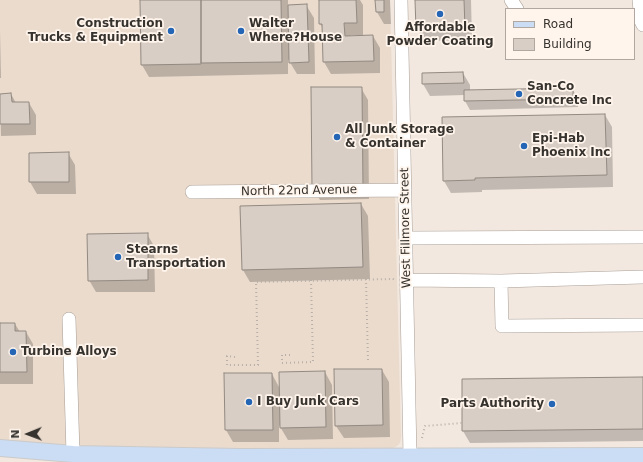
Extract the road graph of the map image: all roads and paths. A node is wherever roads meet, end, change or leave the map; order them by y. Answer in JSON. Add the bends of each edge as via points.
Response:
{"nodes":[{"id":1,"x":401,"y":0,"type":"edge"},
{"id":2,"x":511,"y":0,"type":"edge"},
{"id":3,"x":639,"y":0,"type":"edge"},
{"id":4,"x":517,"y":8,"type":"edge"},
{"id":5,"x":643,"y":25,"type":"edge"},
{"id":6,"x":405,"y":190,"type":"junction"},
{"id":7,"x":192,"y":192,"type":"dead end"},
{"id":8,"x":643,"y":237,"type":"edge"},
{"id":9,"x":406,"y":238,"type":"junction"},
{"id":10,"x":643,"y":277,"type":"edge"},
{"id":11,"x":366,"y":279,"type":"junction"},
{"id":12,"x":311,"y":280,"type":"junction"},
{"id":13,"x":401,"y":281,"type":"junction"},
{"id":14,"x":500,"y":281,"type":"junction"},
{"id":15,"x":69,"y":319,"type":"dead end"},
{"id":16,"x":643,"y":325,"type":"edge"},
{"id":17,"x":290,"y":355,"type":"dead end"},
{"id":18,"x":236,"y":357,"type":"dead end"},
{"id":19,"x":368,"y":361,"type":"dead end"},
{"id":20,"x":462,"y":423,"type":"dead end"},
{"id":21,"x":422,"y":438,"type":"dead end"},
{"id":22,"x":0,"y":448,"type":"edge"},
{"id":23,"x":73,"y":454,"type":"junction"},
{"id":24,"x":410,"y":456,"type":"junction"},
{"id":25,"x":643,"y":456,"type":"edge"}],
"edges":[{"from":1,"to":6,"type":"street","name":"West Fillmore Street"},
{"from":2,"to":4,"type":"street"},
{"from":3,"to":5,"type":"street"},
{"from":6,"to":7,"type":"street","name":"North 22nd Avenue"},
{"from":6,"to":9,"type":"street","name":"West Fillmore Street"},
{"from":8,"to":9,"type":"street"},
{"from":9,"to":13,"type":"street","name":"West Fillmore Street"},
{"from":10,"to":14,"type":"street"},
{"from":11,"to":12,"type":"path"},
{"from":11,"to":13,"type":"path","via":[[392,278]]},
{"from":11,"to":19,"type":"path"},
{"from":12,"to":17,"type":"path","via":[[313,362],[282,363],[282,355]]},
{"from":12,"to":18,"type":"path","via":[[256,282],[258,365],[227,365],[226,356]]},
{"from":13,"to":14,"type":"street"},
{"from":13,"to":24,"type":"street","name":"West Fillmore Street"},
{"from":14,"to":16,"type":"street","via":[[502,326]]},
{"from":15,"to":23,"type":"street"},
{"from":20,"to":21,"type":"path","via":[[425,426]]},
{"from":22,"to":23,"type":"main road"},
{"from":23,"to":24,"type":"main road"},
{"from":24,"to":25,"type":"main road"}]}
